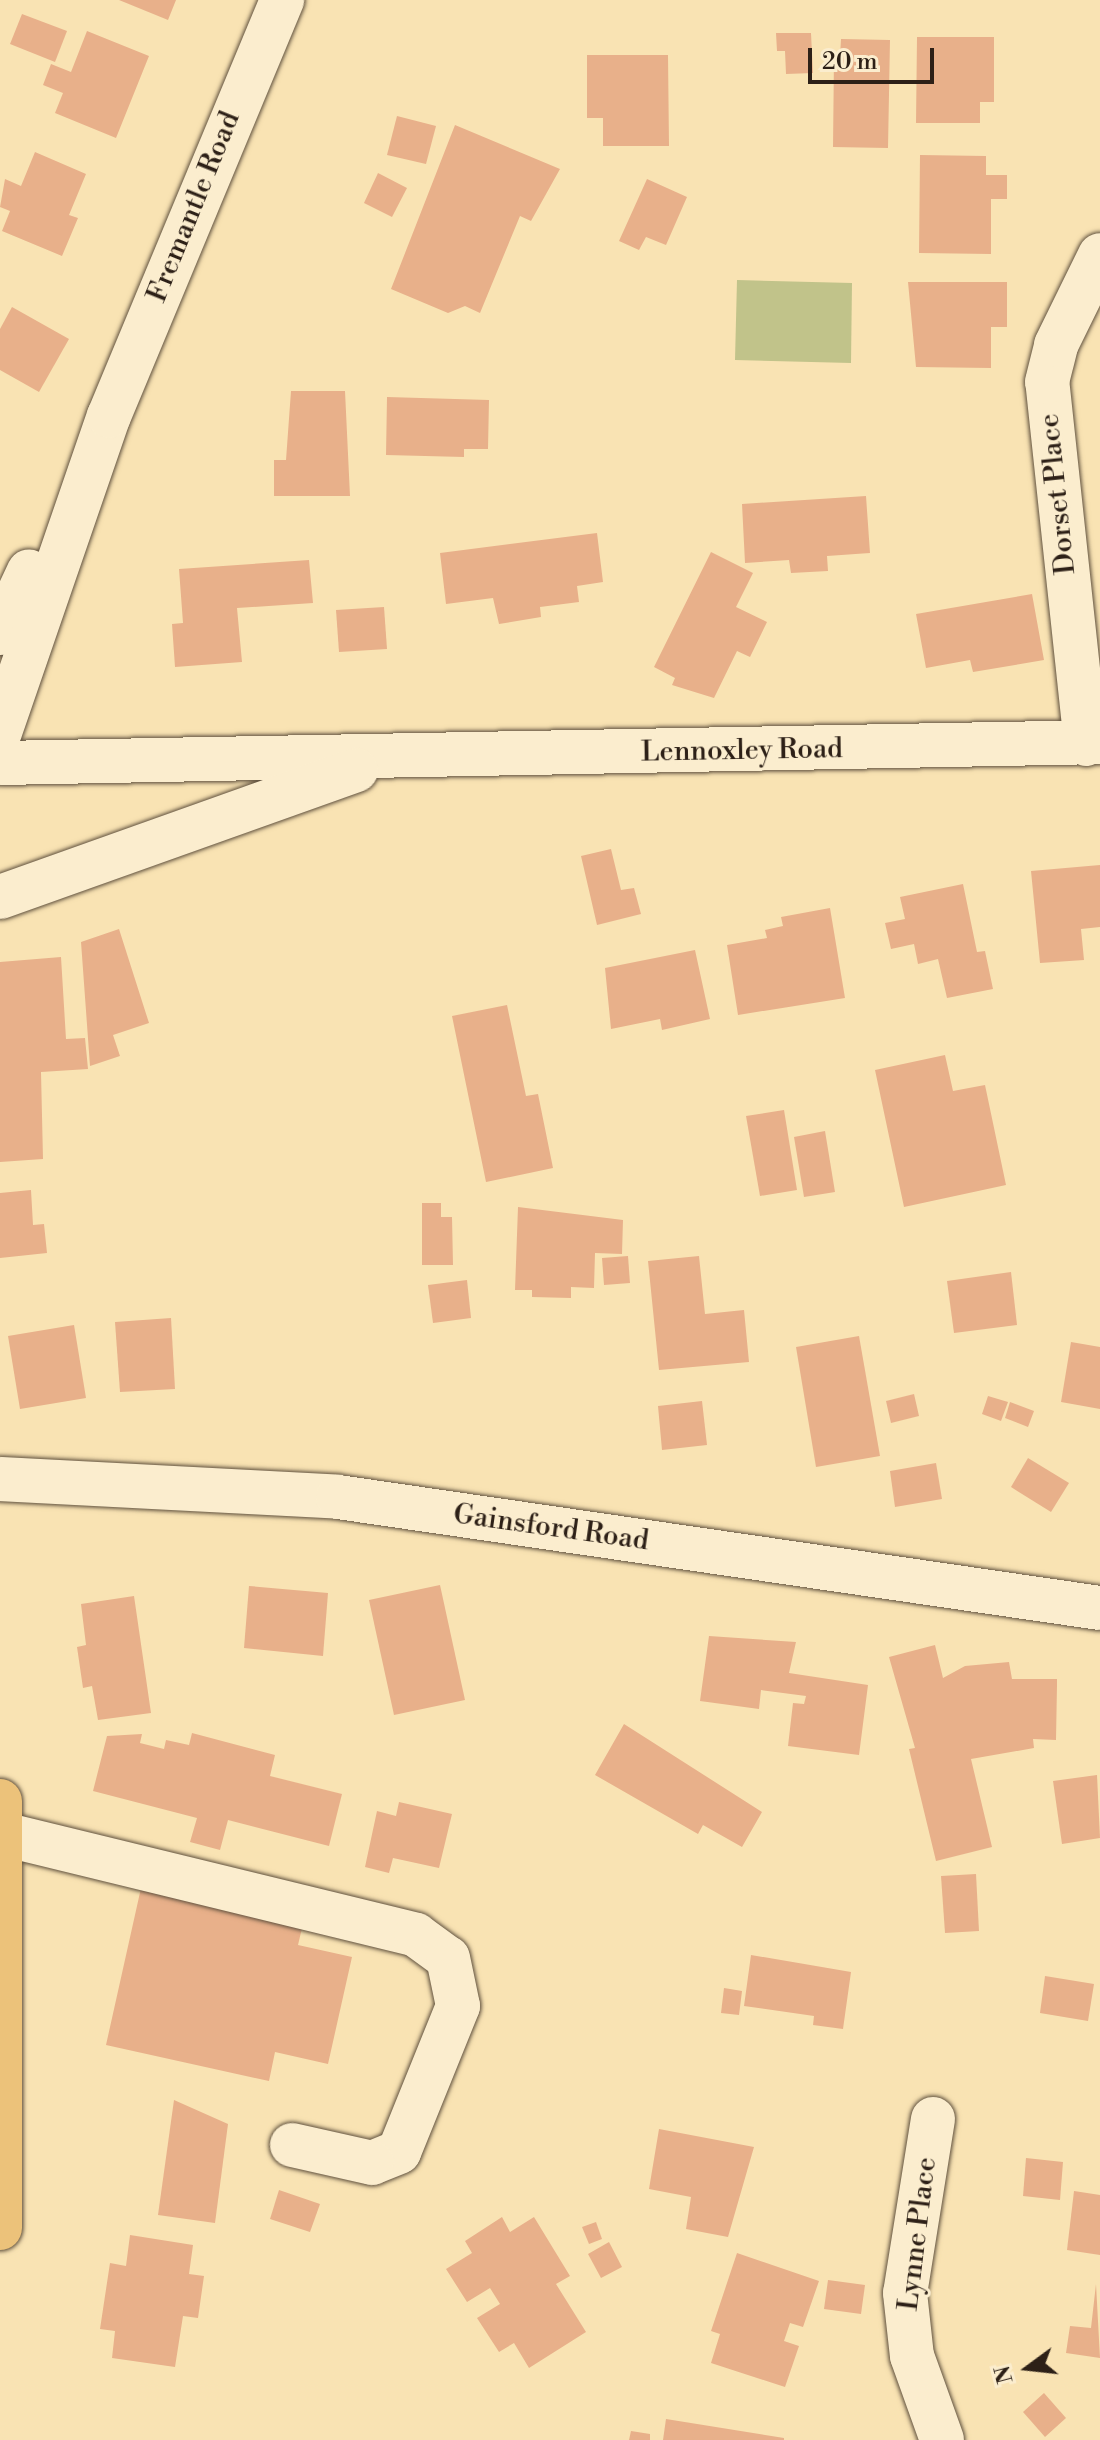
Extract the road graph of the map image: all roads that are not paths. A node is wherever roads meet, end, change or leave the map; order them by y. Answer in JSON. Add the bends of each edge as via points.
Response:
{"nodes":[{"id":1,"x":282,"y":0,"type":"edge"},
{"id":2,"x":1100,"y":255,"type":"edge"},
{"id":3,"x":109,"y":416,"type":"junction"},
{"id":4,"x":0,"y":633,"type":"edge"},
{"id":5,"x":0,"y":732,"type":"edge"},
{"id":6,"x":1093,"y":743,"type":"edge"},
{"id":7,"x":385,"y":759,"type":"junction"},
{"id":8,"x":0,"y":763,"type":"edge"},
{"id":9,"x":0,"y":897,"type":"edge"},
{"id":10,"x":0,"y":1479,"type":"edge"},
{"id":11,"x":1100,"y":1608,"type":"edge"},
{"id":12,"x":1,"y":1817,"type":"edge"},
{"id":13,"x":933,"y":2119,"type":"dead end"},
{"id":14,"x":292,"y":2145,"type":"dead end"},
{"id":15,"x":0,"y":2228,"type":"edge"},
{"id":16,"x":942,"y":2440,"type":"edge"}],
"edges":[{"from":1,"to":3,"type":"street","name":"Fremantle Road"},
{"from":2,"to":6,"type":"street","name":"Dorset Place","via":[[1056,345],[1047,382]]},
{"from":3,"to":4,"type":"street","name":"Fremantle Road"},
{"from":3,"to":5,"type":"street","name":"Fremantle Road"},
{"from":6,"to":7,"type":"street","name":"Lennoxley Road"},
{"from":7,"to":8,"type":"street","name":"Lennoxley Road"},
{"from":7,"to":9,"type":"street","name":"Lennoxley Road"},
{"from":10,"to":11,"type":"street","name":"Gainsford Road","via":[[338,1497]]},
{"from":12,"to":14,"type":"street","via":[[416,1935],[448,1958],[458,2006],[399,2152],[372,2163]]},
{"from":12,"to":15,"type":"main road"},
{"from":13,"to":16,"type":"street","name":"Lynne Place","via":[[905,2293],[912,2356]]}]}
